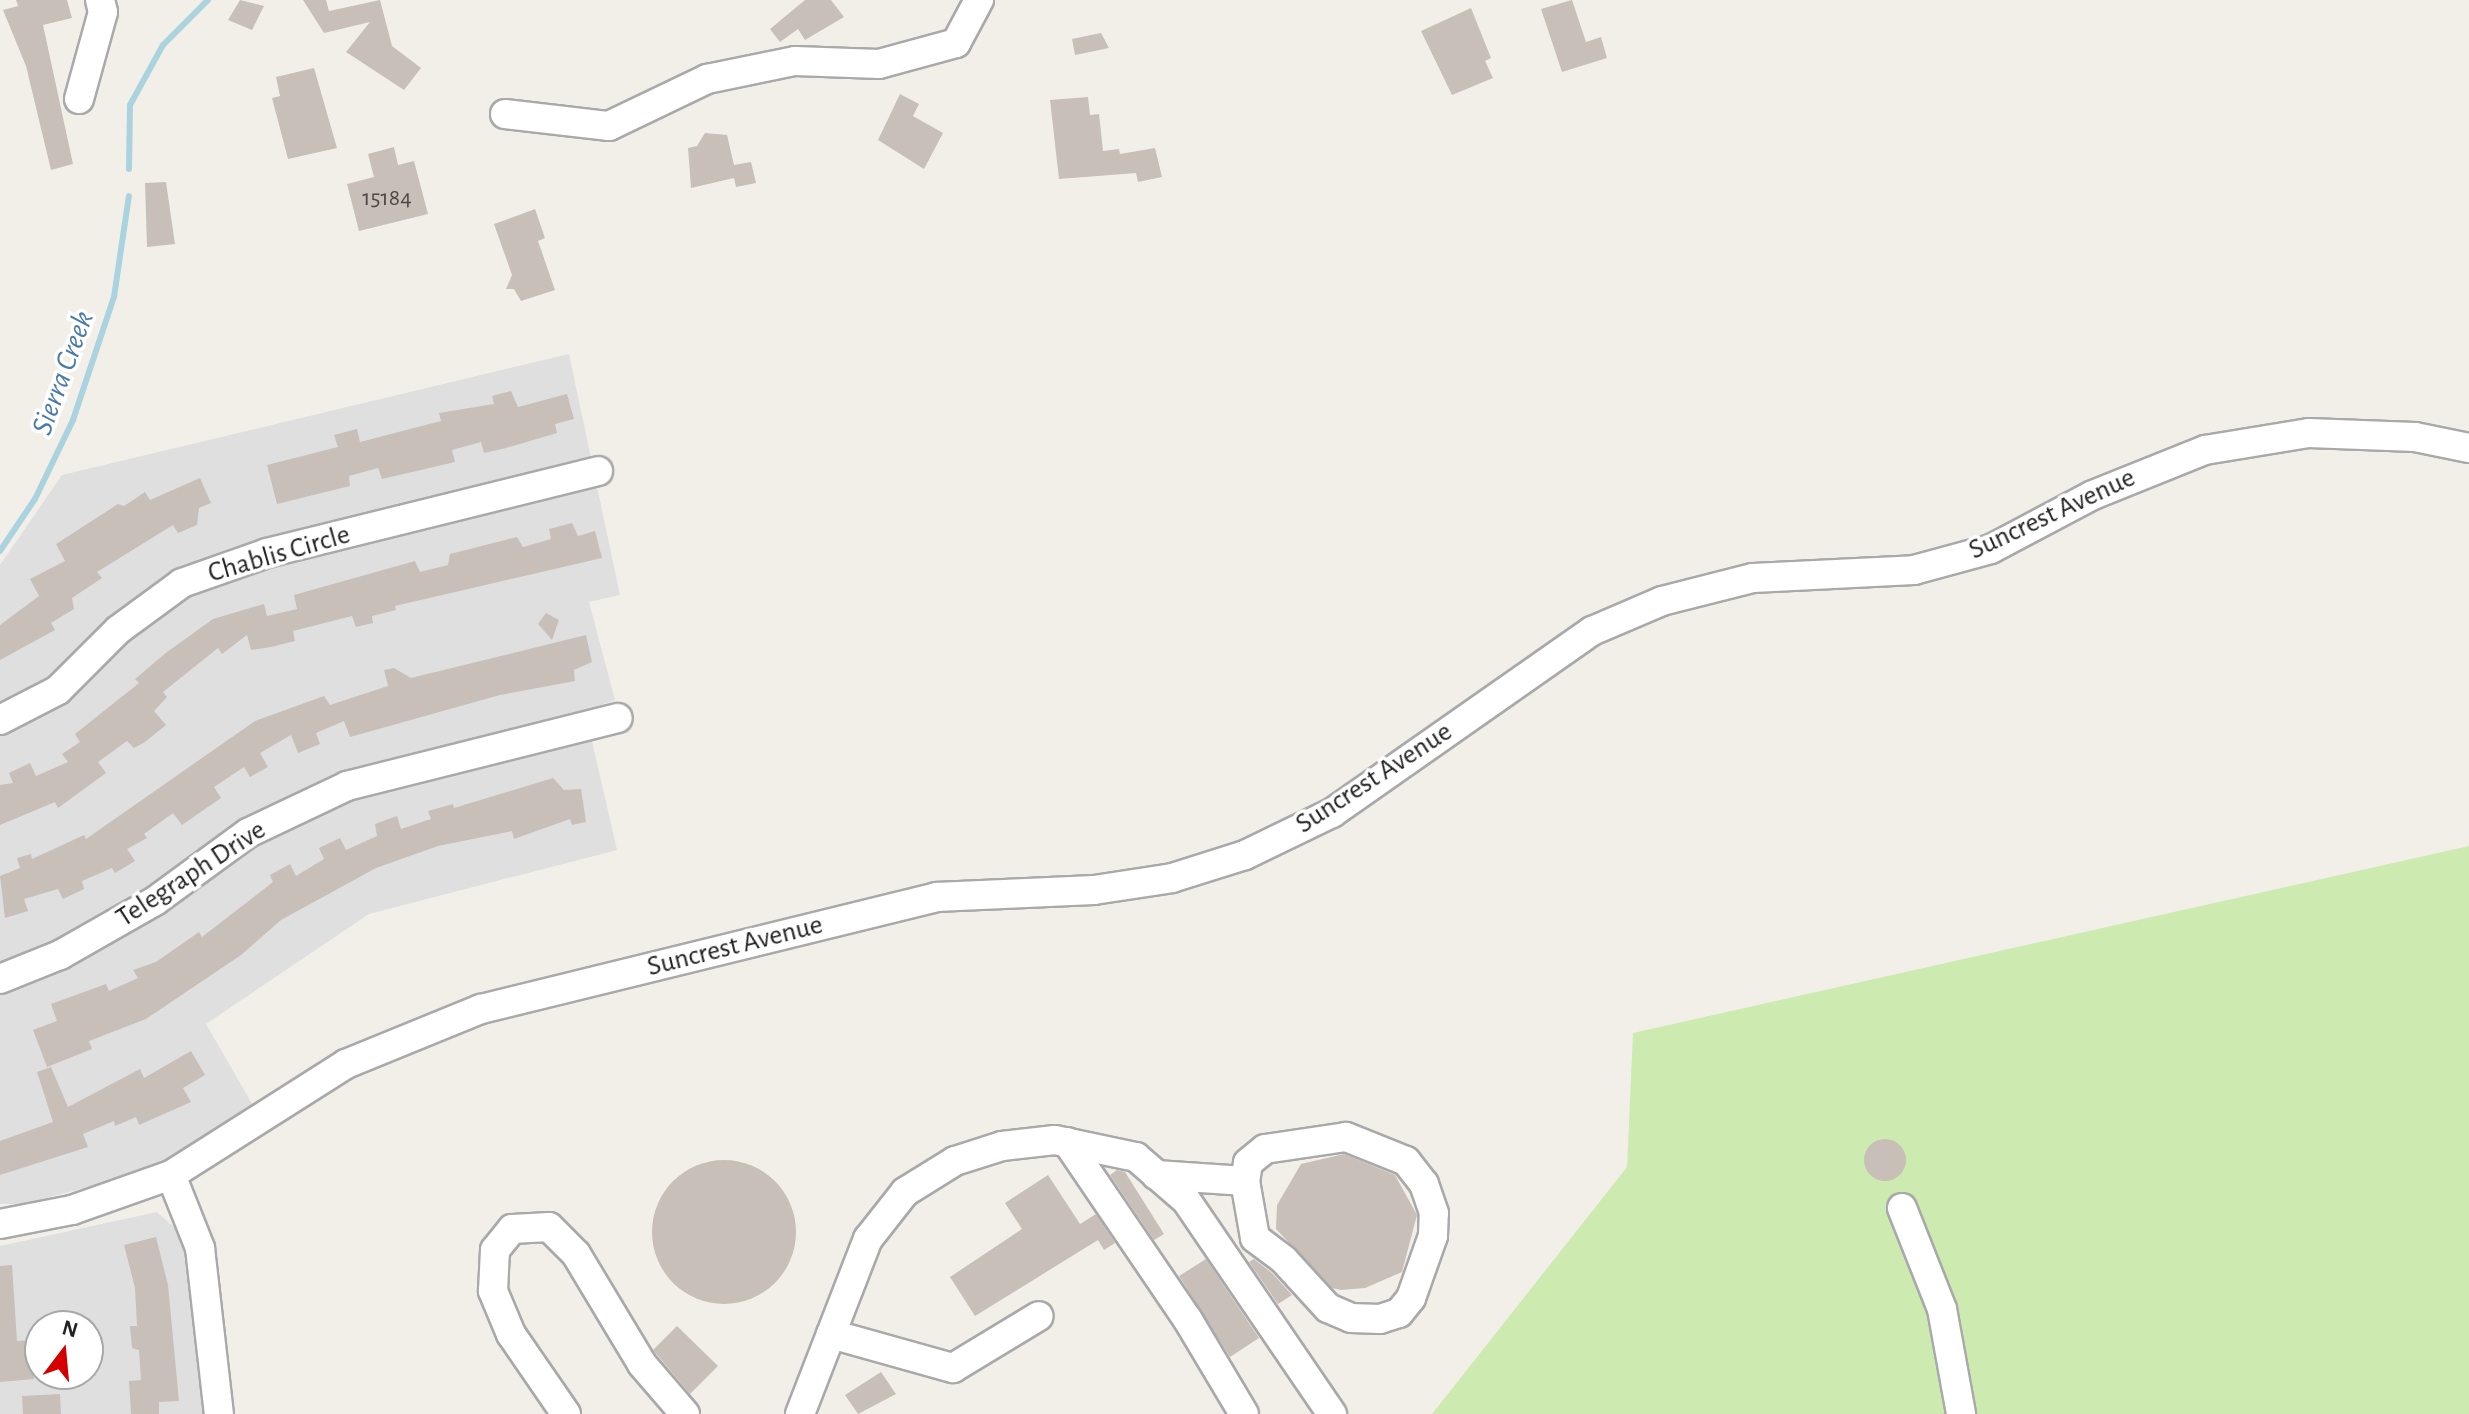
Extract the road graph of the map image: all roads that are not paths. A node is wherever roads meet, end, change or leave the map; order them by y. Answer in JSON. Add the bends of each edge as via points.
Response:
{"nodes":[{"id":1,"x":100,"y":0,"type":"edge"},
{"id":2,"x":979,"y":0,"type":"edge"},
{"id":3,"x":79,"y":99,"type":"dead end"},
{"id":4,"x":505,"y":114,"type":"dead end"},
{"id":5,"x":2469,"y":448,"type":"edge"},
{"id":6,"x":598,"y":471,"type":"dead end"},
{"id":7,"x":618,"y":718,"type":"dead end"},
{"id":8,"x":0,"y":720,"type":"edge"},
{"id":9,"x":0,"y":979,"type":"edge"},
{"id":10,"x":1067,"y":1142,"type":"junction"},
{"id":11,"x":171,"y":1175,"type":"junction"},
{"id":12,"x":1156,"y":1175,"type":"junction"},
{"id":13,"x":1245,"y":1181,"type":"junction"},
{"id":14,"x":1902,"y":1208,"type":"dead end"},
{"id":15,"x":0,"y":1224,"type":"edge"},
{"id":16,"x":1039,"y":1316,"type":"dead end"},
{"id":17,"x":831,"y":1334,"type":"junction"},
{"id":18,"x":219,"y":1414,"type":"edge"},
{"id":19,"x":566,"y":1414,"type":"edge"},
{"id":20,"x":685,"y":1414,"type":"edge"},
{"id":21,"x":800,"y":1414,"type":"edge"},
{"id":22,"x":1244,"y":1414,"type":"edge"},
{"id":23,"x":1332,"y":1414,"type":"edge"},
{"id":24,"x":1961,"y":1414,"type":"edge"}],
"edges":[{"from":1,"to":3,"type":"street","via":[[103,12]]},
{"from":2,"to":4,"type":"street","via":[[956,43],[879,64],[795,61],[707,79],[609,126]]},
{"from":5,"to":11,"type":"street","name":"Suncrest Avenue","via":[[2415,437],[2309,433],[2205,450],[2093,495],[1991,549],[1914,570],[1753,578],[1662,601],[1592,631],[1332,813],[1245,855],[1172,878],[1094,890],[936,897],[481,1009],[346,1064]]},
{"from":6,"to":8,"type":"street","name":"Chablis Circle","via":[[267,553],[182,583],[118,630],[58,690]]},
{"from":7,"to":9,"type":"street","name":"Telegraph Drive","via":[[347,786],[248,833],[155,901],[60,955]]},
{"from":10,"to":12,"type":"street","via":[[1136,1157]]},
{"from":10,"to":17,"type":"street","via":[[1002,1146],[955,1161],[905,1192],[868,1239]]},
{"from":10,"to":22,"type":"street","via":[[1188,1320]]},
{"from":11,"to":15,"type":"street","name":"Suncrest Avenue","via":[[72,1210]]},
{"from":11,"to":18,"type":"street","via":[[200,1248]]},
{"from":12,"to":13,"type":"street"},
{"from":12,"to":23,"type":"street","via":[[1186,1200]]},
{"from":13,"to":13,"type":"street","via":[[1255,1238],[1284,1260],[1328,1308],[1351,1318],[1380,1319],[1399,1313],[1411,1298],[1433,1236],[1434,1213],[1424,1184],[1406,1161],[1346,1137],[1265,1149],[1248,1163]]},
{"from":14,"to":24,"type":"street","via":[[1942,1309]]},
{"from":16,"to":17,"type":"street","via":[[953,1368]]},
{"from":17,"to":21,"type":"street"},
{"from":19,"to":20,"type":"street","via":[[511,1334],[493,1291],[495,1250],[512,1229],[549,1227],[576,1254],[642,1364]]}]}
